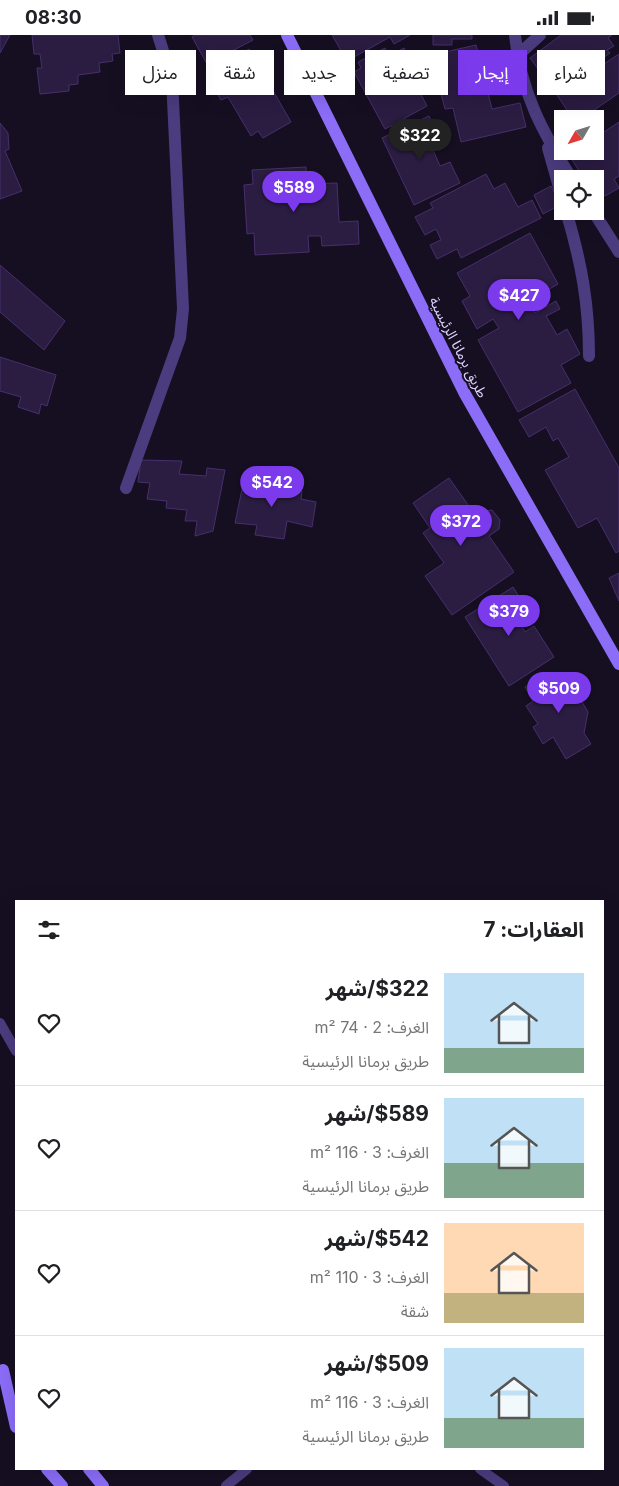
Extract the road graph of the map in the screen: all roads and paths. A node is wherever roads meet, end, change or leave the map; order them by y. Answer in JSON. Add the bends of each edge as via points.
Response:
{"nodes":[{"id":1,"x":158,"y":35,"type":"edge"},
{"id":2,"x":286,"y":35,"type":"edge"},
{"id":3,"x":515,"y":35,"type":"edge"},
{"id":4,"x":540,"y":35,"type":"edge"},
{"id":5,"x":516,"y":50,"type":"edge"},
{"id":6,"x":524,"y":50,"type":"edge"},
{"id":7,"x":527,"y":85,"type":"edge"},
{"id":8,"x":544,"y":134,"type":"junction"},
{"id":9,"x":554,"y":170,"type":"edge"},
{"id":10,"x":566,"y":170,"type":"edge"},
{"id":11,"x":569,"y":220,"type":"edge"},
{"id":12,"x":599,"y":220,"type":"edge"},
{"id":13,"x":619,"y":252,"type":"edge"},
{"id":14,"x":589,"y":356,"type":"dead end"},
{"id":15,"x":126,"y":487,"type":"dead end"},
{"id":16,"x":619,"y":664,"type":"edge"},
{"id":17,"x":0,"y":1023,"type":"edge"},
{"id":18,"x":15,"y":1049,"type":"edge"},
{"id":19,"x":2,"y":1367,"type":"edge"},
{"id":20,"x":15,"y":1382,"type":"edge"},
{"id":21,"x":15,"y":1423,"type":"edge"},
{"id":22,"x":48,"y":1470,"type":"edge"},
{"id":23,"x":90,"y":1470,"type":"edge"},
{"id":24,"x":246,"y":1470,"type":"edge"},
{"id":25,"x":481,"y":1470,"type":"edge"},
{"id":26,"x":62,"y":1486,"type":"edge"},
{"id":27,"x":103,"y":1486,"type":"edge"},
{"id":28,"x":226,"y":1486,"type":"edge"},
{"id":29,"x":504,"y":1486,"type":"edge"}],
"edges":[{"from":1,"to":15,"type":"street","via":[[172,79],[183,309],[180,338]]},
{"from":2,"to":16,"type":"street","name":"طريق برمانا الرئيسية","via":[[465,394]]},
{"from":3,"to":5,"type":"street"},
{"from":4,"to":6,"type":"street"},
{"from":7,"to":8,"type":"street"},
{"from":8,"to":9,"type":"street"},
{"from":8,"to":10,"type":"street"},
{"from":11,"to":14,"type":"street","via":[[581,260]]},
{"from":12,"to":13,"type":"street"},
{"from":17,"to":18,"type":"lane"},
{"from":19,"to":20,"type":"street"},
{"from":19,"to":21,"type":"street"},
{"from":22,"to":26,"type":"street"},
{"from":23,"to":27,"type":"street"},
{"from":24,"to":28,"type":"lane"},
{"from":25,"to":29,"type":"lane"}]}
